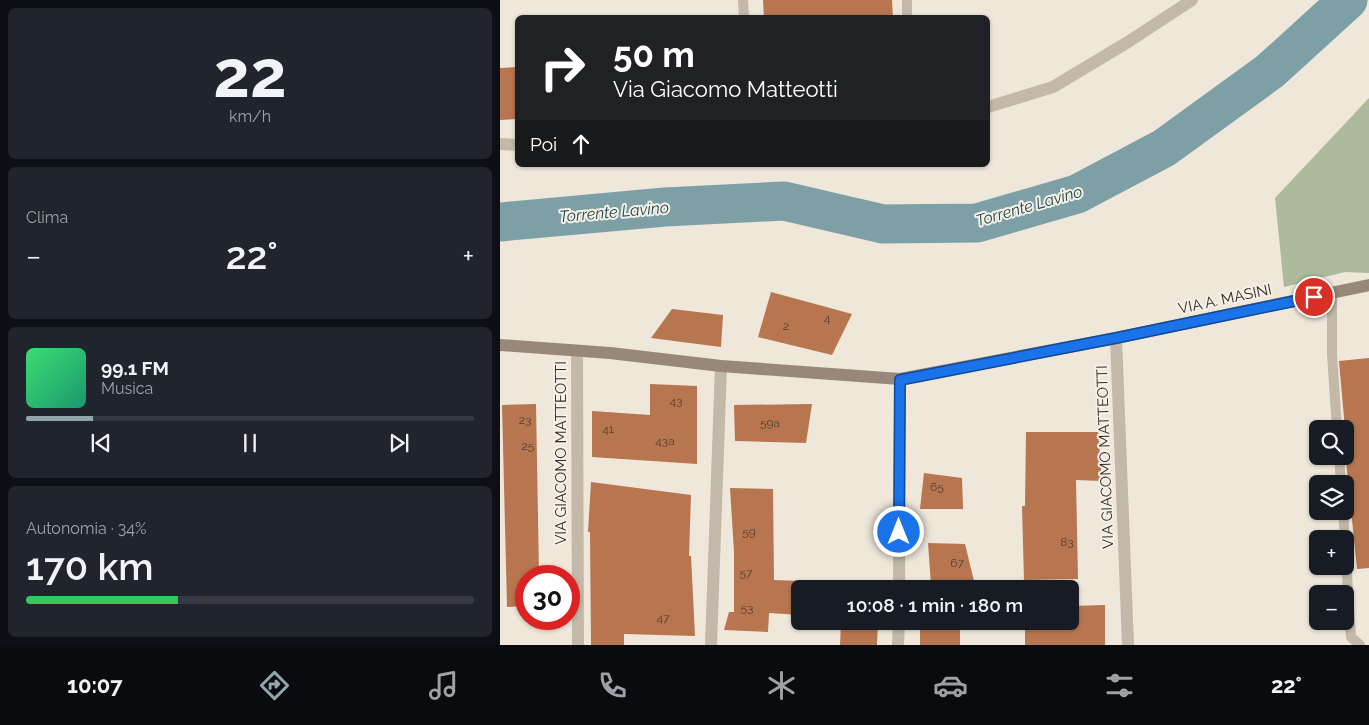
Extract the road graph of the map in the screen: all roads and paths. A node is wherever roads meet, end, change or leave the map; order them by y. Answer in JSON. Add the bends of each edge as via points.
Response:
{"nodes":[{"id":1,"x":743,"y":0,"type":"edge"},
{"id":2,"x":907,"y":0,"type":"edge"},
{"id":3,"x":1192,"y":0,"type":"edge"},
{"id":4,"x":744,"y":15,"type":"edge"},
{"id":5,"x":907,"y":15,"type":"edge"},
{"id":6,"x":990,"y":106,"type":"edge"},
{"id":7,"x":500,"y":144,"type":"edge"},
{"id":8,"x":515,"y":145,"type":"edge"},
{"id":9,"x":1369,"y":285,"type":"edge"},
{"id":10,"x":1332,"y":293,"type":"junction"},
{"id":11,"x":1116,"y":338,"type":"junction"},
{"id":12,"x":500,"y":345,"type":"edge"},
{"id":13,"x":577,"y":352,"type":"junction"},
{"id":14,"x":720,"y":366,"type":"junction"},
{"id":15,"x":900,"y":380,"type":"junction"},
{"id":16,"x":1336,"y":420,"type":"edge"},
{"id":17,"x":1347,"y":575,"type":"edge"},
{"id":18,"x":899,"y":580,"type":"edge"},
{"id":19,"x":899,"y":630,"type":"edge"},
{"id":20,"x":578,"y":645,"type":"edge"},
{"id":21,"x":711,"y":645,"type":"edge"},
{"id":22,"x":898,"y":645,"type":"edge"},
{"id":23,"x":1128,"y":645,"type":"edge"},
{"id":24,"x":1360,"y":645,"type":"edge"}],
"edges":[{"from":1,"to":4,"type":"lane"},
{"from":2,"to":5,"type":"lane"},
{"from":3,"to":6,"type":"street","via":[[1053,87]]},
{"from":7,"to":8,"type":"street"},
{"from":9,"to":10,"type":"street","name":"VIA A. MASINI"},
{"from":10,"to":11,"type":"street","name":"VIA A. MASINI"},
{"from":10,"to":16,"type":"lane"},
{"from":11,"to":15,"type":"street","name":"VIA GIACOMO MATTEOTTI"},
{"from":11,"to":23,"type":"street","name":"VIA GIACOMO MATTEOTTI"},
{"from":12,"to":13,"type":"street","name":"VIA GIACOMO MATTEOTTI"},
{"from":13,"to":14,"type":"street","name":"VIA GIACOMO MATTEOTTI"},
{"from":13,"to":20,"type":"street","name":"VIA GIACOMO MATTEOTTI"},
{"from":14,"to":15,"type":"street","name":"VIA GIACOMO MATTEOTTI"},
{"from":14,"to":21,"type":"street"},
{"from":15,"to":18,"type":"street"},
{"from":17,"to":24,"type":"lane","via":[[1351,637]]},
{"from":19,"to":22,"type":"street"}]}
